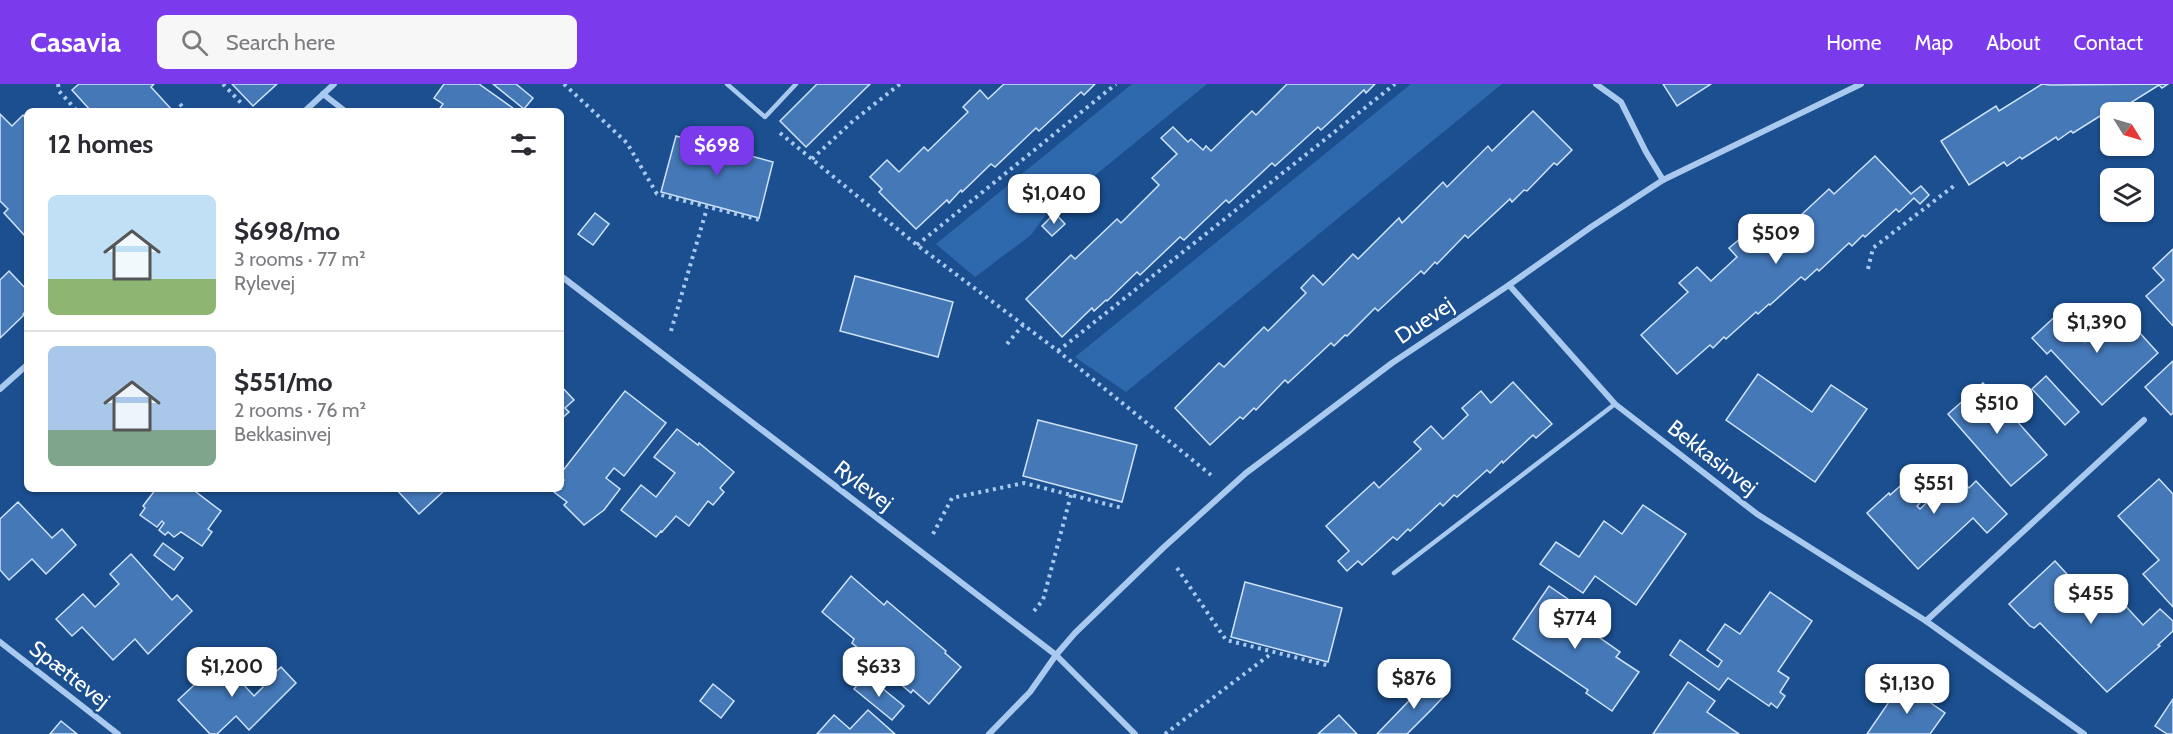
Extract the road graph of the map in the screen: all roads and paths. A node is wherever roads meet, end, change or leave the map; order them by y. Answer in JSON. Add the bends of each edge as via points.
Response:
{"nodes":[{"id":1,"x":58,"y":84,"type":"edge"},
{"id":2,"x":222,"y":84,"type":"edge"},
{"id":3,"x":334,"y":84,"type":"edge"},
{"id":4,"x":564,"y":84,"type":"edge"},
{"id":5,"x":728,"y":84,"type":"edge"},
{"id":6,"x":796,"y":84,"type":"edge"},
{"id":7,"x":900,"y":84,"type":"edge"},
{"id":8,"x":1116,"y":84,"type":"edge"},
{"id":9,"x":1395,"y":84,"type":"edge"},
{"id":10,"x":1596,"y":84,"type":"edge"},
{"id":11,"x":1861,"y":84,"type":"edge"},
{"id":12,"x":323,"y":94,"type":"junction"},
{"id":13,"x":180,"y":104,"type":"dead end"},
{"id":14,"x":243,"y":105,"type":"dead end"},
{"id":15,"x":74,"y":108,"type":"edge"},
{"id":16,"x":183,"y":108,"type":"edge"},
{"id":17,"x":308,"y":108,"type":"edge"},
{"id":18,"x":341,"y":108,"type":"edge"},
{"id":19,"x":765,"y":117,"type":"junction"},
{"id":20,"x":812,"y":160,"type":"junction"},
{"id":21,"x":1663,"y":180,"type":"junction"},
{"id":22,"x":1955,"y":185,"type":"dead end"},
{"id":23,"x":707,"y":208,"type":"junction"},
{"id":24,"x":760,"y":220,"type":"dead end"},
{"id":25,"x":917,"y":245,"type":"junction"},
{"id":26,"x":1868,"y":269,"type":"dead end"},
{"id":27,"x":564,"y":278,"type":"edge"},
{"id":28,"x":1509,"y":285,"type":"junction"},
{"id":29,"x":1023,"y":325,"type":"junction"},
{"id":30,"x":1007,"y":344,"type":"dead end"},
{"id":31,"x":1058,"y":351,"type":"junction"},
{"id":32,"x":663,"y":354,"type":"junction"},
{"id":33,"x":24,"y":368,"type":"edge"},
{"id":34,"x":0,"y":389,"type":"edge"},
{"id":35,"x":1615,"y":404,"type":"junction"},
{"id":36,"x":2144,"y":420,"type":"dead end"},
{"id":37,"x":1228,"y":489,"type":"junction"},
{"id":38,"x":1071,"y":495,"type":"junction"},
{"id":39,"x":1122,"y":508,"type":"dead end"},
{"id":40,"x":1163,"y":548,"type":"junction"},
{"id":41,"x":923,"y":553,"type":"junction"},
{"id":42,"x":1394,"y":573,"type":"dead end"},
{"id":43,"x":1926,"y":621,"type":"junction"},
{"id":44,"x":1021,"y":628,"type":"junction"},
{"id":45,"x":0,"y":642,"type":"edge"},
{"id":46,"x":1272,"y":652,"type":"junction"},
{"id":47,"x":1056,"y":655,"type":"junction"},
{"id":48,"x":1330,"y":666,"type":"dead end"},
{"id":49,"x":118,"y":734,"type":"edge"},
{"id":50,"x":989,"y":734,"type":"edge"},
{"id":51,"x":1135,"y":734,"type":"edge"},
{"id":52,"x":1166,"y":734,"type":"edge"},
{"id":53,"x":2084,"y":734,"type":"edge"}],
"edges":[{"from":1,"to":15,"type":"path","via":[[59,91]]},
{"from":2,"to":14,"type":"path"},
{"from":3,"to":12,"type":"street"},
{"from":4,"to":23,"type":"path","via":[[627,143],[657,194]]},
{"from":5,"to":19,"type":"lane"},
{"from":6,"to":19,"type":"lane"},
{"from":7,"to":20,"type":"path"},
{"from":8,"to":25,"type":"path"},
{"from":9,"to":31,"type":"path"},
{"from":10,"to":21,"type":"street","via":[[1621,102]]},
{"from":11,"to":21,"type":"street","name":"Duevej"},
{"from":12,"to":17,"type":"street"},
{"from":12,"to":18,"type":"street"},
{"from":13,"to":16,"type":"path"},
{"from":19,"to":20,"type":"path"},
{"from":20,"to":25,"type":"path"},
{"from":21,"to":28,"type":"street","name":"Duevej"},
{"from":22,"to":26,"type":"path","via":[[1873,248]]},
{"from":23,"to":24,"type":"path"},
{"from":23,"to":32,"type":"path"},
{"from":25,"to":29,"type":"path"},
{"from":27,"to":32,"type":"street","name":"Rylevej"},
{"from":28,"to":35,"type":"street","name":"Bekkasinvej"},
{"from":28,"to":37,"type":"street","name":"Duevej","via":[[1392,363]]},
{"from":29,"to":30,"type":"path"},
{"from":29,"to":31,"type":"path"},
{"from":31,"to":37,"type":"path"},
{"from":32,"to":41,"type":"street","name":"Rylevej"},
{"from":33,"to":34,"type":"street"},
{"from":35,"to":42,"type":"lane"},
{"from":35,"to":43,"type":"street","name":"Bekkasinvej","via":[[1757,514]]},
{"from":36,"to":43,"type":"street"},
{"from":37,"to":40,"type":"street","name":"Duevej"},
{"from":38,"to":39,"type":"path"},
{"from":38,"to":41,"type":"path","via":[[1024,483],[952,498]]},
{"from":38,"to":44,"type":"path","via":[[1043,600]]},
{"from":40,"to":46,"type":"path","via":[[1226,640]]},
{"from":40,"to":47,"type":"street","name":"Duevej"},
{"from":41,"to":44,"type":"street","name":"Rylevej"},
{"from":43,"to":53,"type":"street","name":"Bekkasinvej"},
{"from":44,"to":47,"type":"street","name":"Rylevej"},
{"from":45,"to":49,"type":"street","name":"Spættevej"},
{"from":46,"to":48,"type":"path"},
{"from":46,"to":52,"type":"path"},
{"from":47,"to":50,"type":"street","name":"Duevej","via":[[1030,692]]},
{"from":47,"to":51,"type":"street","name":"Rylevej"}]}
